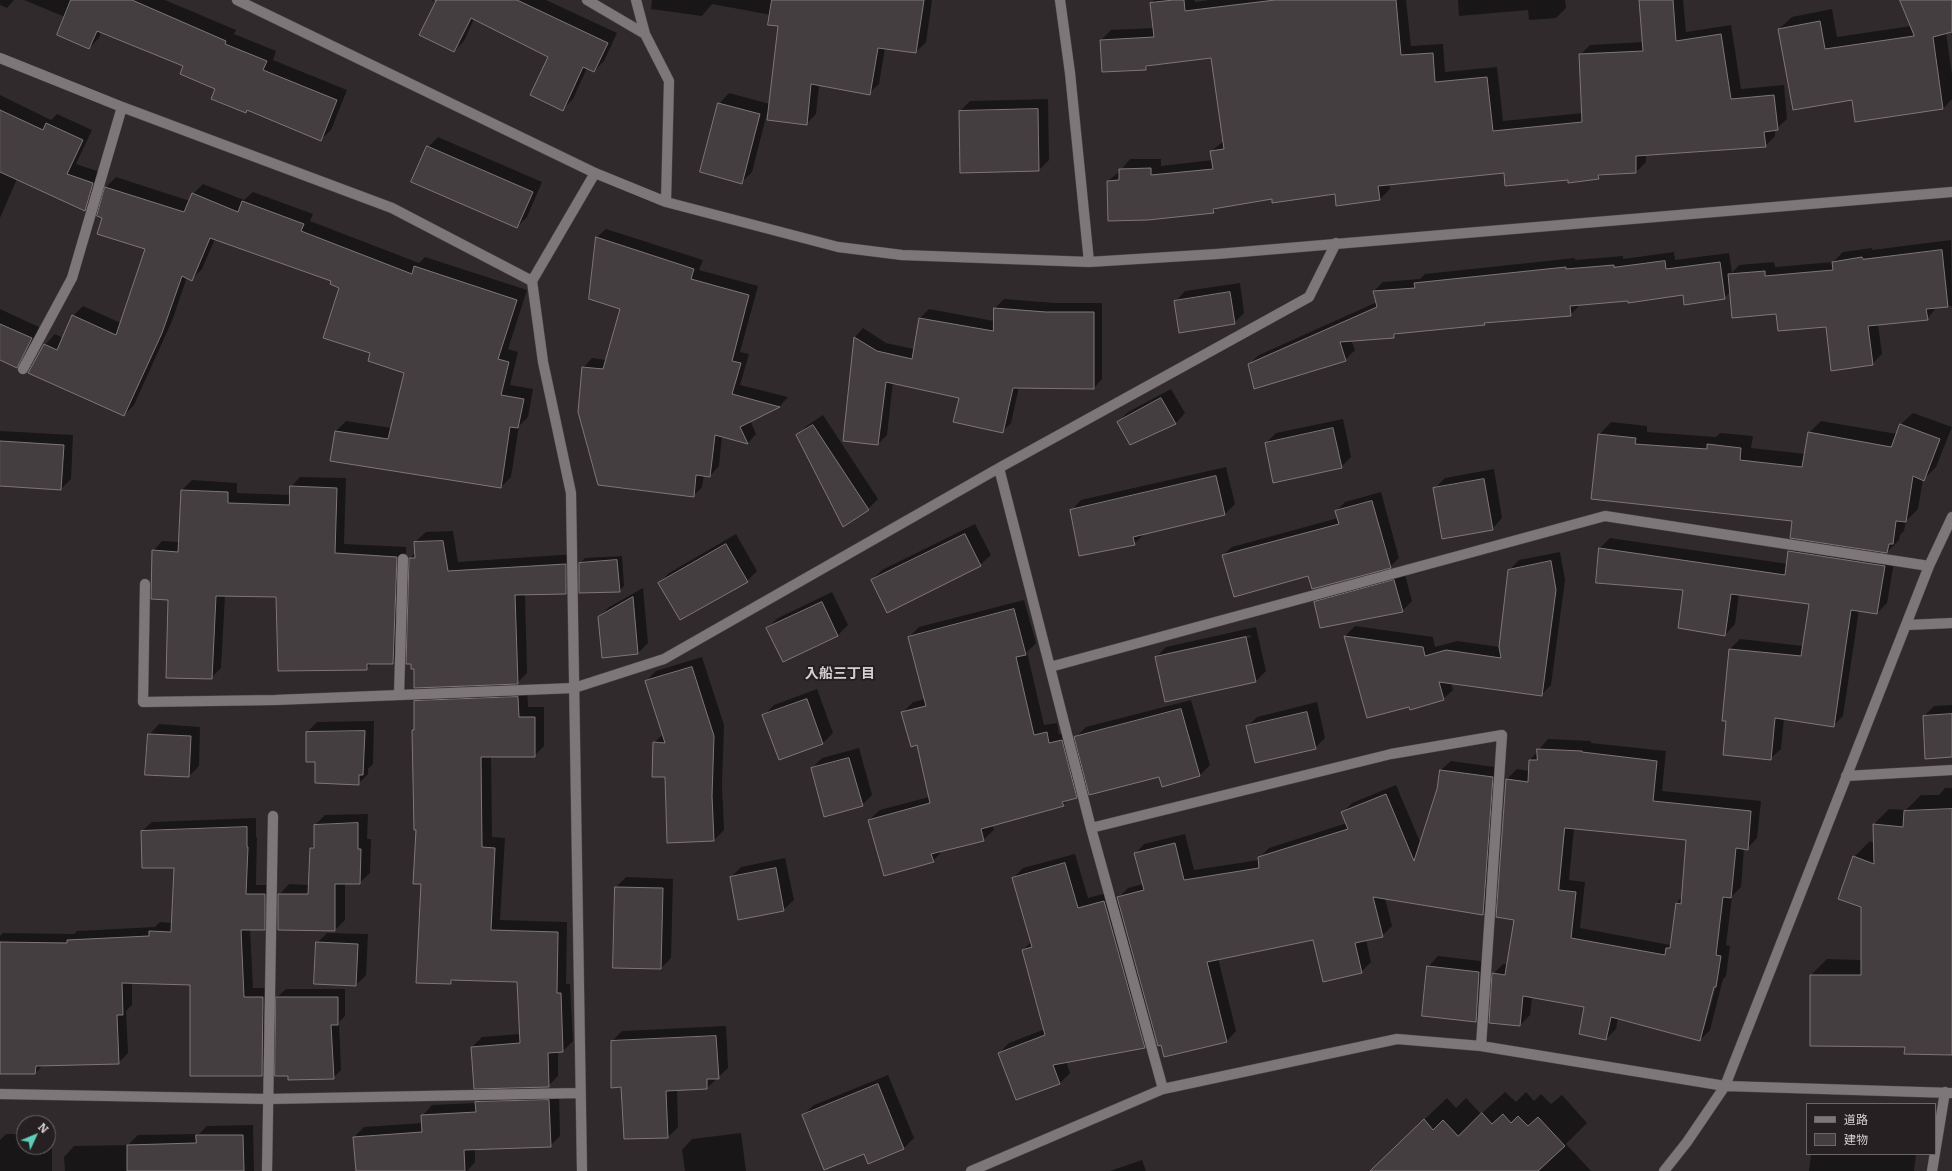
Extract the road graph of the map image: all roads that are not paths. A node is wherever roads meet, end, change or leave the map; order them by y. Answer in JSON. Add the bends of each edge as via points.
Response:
{"nodes":[{"id":1,"x":237,"y":0,"type":"edge"},
{"id":2,"x":587,"y":0,"type":"edge"},
{"id":3,"x":636,"y":0,"type":"edge"},
{"id":4,"x":1060,"y":0,"type":"edge"},
{"id":5,"x":645,"y":34,"type":"junction"},
{"id":6,"x":0,"y":58,"type":"edge"},
{"id":7,"x":122,"y":107,"type":"junction"},
{"id":8,"x":596,"y":173,"type":"junction"},
{"id":9,"x":1952,"y":192,"type":"edge"},
{"id":10,"x":666,"y":202,"type":"junction"},
{"id":11,"x":1336,"y":243,"type":"junction"},
{"id":12,"x":1089,"y":262,"type":"junction"},
{"id":13,"x":532,"y":281,"type":"junction"},
{"id":14,"x":23,"y":369,"type":"dead end"},
{"id":15,"x":999,"y":468,"type":"junction"},
{"id":16,"x":1952,"y":517,"type":"edge"},
{"id":17,"x":403,"y":559,"type":"dead end"},
{"id":18,"x":1929,"y":566,"type":"junction"},
{"id":19,"x":146,"y":584,"type":"dead end"},
{"id":20,"x":1952,"y":622,"type":"edge"},
{"id":21,"x":1907,"y":625,"type":"junction"},
{"id":22,"x":1050,"y":667,"type":"junction"},
{"id":23,"x":574,"y":688,"type":"junction"},
{"id":24,"x":399,"y":695,"type":"junction"},
{"id":25,"x":1952,"y":770,"type":"edge"},
{"id":26,"x":1846,"y":776,"type":"junction"},
{"id":27,"x":273,"y":816,"type":"dead end"},
{"id":28,"x":1090,"y":828,"type":"junction"},
{"id":29,"x":1481,"y":1046,"type":"junction"},
{"id":30,"x":1725,"y":1086,"type":"junction"},
{"id":31,"x":1163,"y":1089,"type":"junction"},
{"id":32,"x":580,"y":1093,"type":"junction"},
{"id":33,"x":1949,"y":1093,"type":"edge"},
{"id":34,"x":0,"y":1094,"type":"edge"},
{"id":35,"x":268,"y":1099,"type":"junction"},
{"id":36,"x":1936,"y":1153,"type":"edge"},
{"id":37,"x":1935,"y":1155,"type":"edge"},
{"id":38,"x":267,"y":1171,"type":"edge"},
{"id":39,"x":582,"y":1171,"type":"edge"},
{"id":40,"x":971,"y":1171,"type":"edge"},
{"id":41,"x":1664,"y":1171,"type":"edge"},
{"id":42,"x":1932,"y":1171,"type":"edge"}],
"edges":[{"from":1,"to":8,"type":"street"},
{"from":2,"to":5,"type":"street"},
{"from":3,"to":5,"type":"street"},
{"from":4,"to":12,"type":"street"},
{"from":5,"to":10,"type":"street","via":[[669,81]]},
{"from":6,"to":7,"type":"street"},
{"from":7,"to":13,"type":"street","via":[[392,208]]},
{"from":7,"to":14,"type":"street","via":[[72,278]]},
{"from":8,"to":10,"type":"street"},
{"from":8,"to":13,"type":"street"},
{"from":9,"to":11,"type":"street"},
{"from":10,"to":12,"type":"street","via":[[838,246],[902,255]]},
{"from":11,"to":12,"type":"street"},
{"from":11,"to":15,"type":"street","via":[[1308,297]]},
{"from":13,"to":23,"type":"street","via":[[543,362],[571,493]]},
{"from":15,"to":22,"type":"street"},
{"from":15,"to":23,"type":"street","via":[[664,659]]},
{"from":16,"to":18,"type":"street"},
{"from":17,"to":24,"type":"street"},
{"from":18,"to":21,"type":"street"},
{"from":18,"to":22,"type":"street","via":[[1605,516]]},
{"from":19,"to":24,"type":"street","via":[[143,702]]},
{"from":20,"to":21,"type":"street"},
{"from":21,"to":26,"type":"street"},
{"from":22,"to":28,"type":"street"},
{"from":23,"to":24,"type":"street"},
{"from":23,"to":32,"type":"street"},
{"from":25,"to":26,"type":"street"},
{"from":26,"to":30,"type":"street"},
{"from":27,"to":35,"type":"street"},
{"from":28,"to":29,"type":"street","via":[[1391,754],[1502,736]]},
{"from":28,"to":31,"type":"street"},
{"from":29,"to":30,"type":"street"},
{"from":29,"to":31,"type":"street","via":[[1397,1039]]},
{"from":30,"to":33,"type":"street"},
{"from":30,"to":41,"type":"street"},
{"from":31,"to":40,"type":"street"},
{"from":32,"to":35,"type":"street"},
{"from":32,"to":39,"type":"street"},
{"from":33,"to":36,"type":"street"},
{"from":34,"to":35,"type":"street"},
{"from":35,"to":38,"type":"street"},
{"from":37,"to":42,"type":"street"}]}
